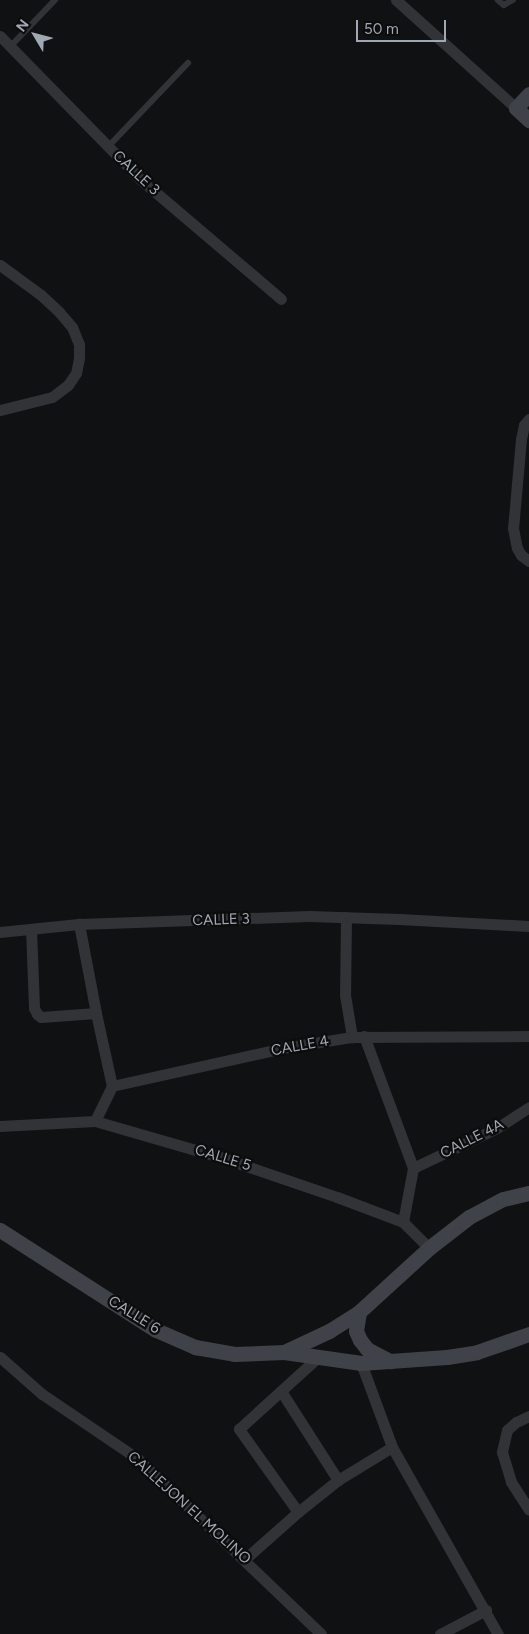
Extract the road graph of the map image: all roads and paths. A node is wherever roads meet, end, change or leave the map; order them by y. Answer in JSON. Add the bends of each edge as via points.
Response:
{"nodes":[{"id":1,"x":55,"y":0,"type":"edge"},
{"id":2,"x":396,"y":0,"type":"edge"},
{"id":3,"x":498,"y":0,"type":"edge"},
{"id":4,"x":513,"y":0,"type":"edge"},
{"id":5,"x":0,"y":36,"type":"edge"},
{"id":6,"x":10,"y":47,"type":"junction"},
{"id":7,"x":188,"y":63,"type":"dead end"},
{"id":8,"x":529,"y":94,"type":"edge"},
{"id":9,"x":516,"y":108,"type":"junction"},
{"id":10,"x":529,"y":120,"type":"edge"},
{"id":11,"x":108,"y":147,"type":"junction"},
{"id":12,"x":0,"y":265,"type":"edge"},
{"id":13,"x":282,"y":299,"type":"dead end"},
{"id":14,"x":0,"y":410,"type":"edge"},
{"id":15,"x":529,"y":419,"type":"edge"},
{"id":16,"x":529,"y":561,"type":"edge"},
{"id":17,"x":346,"y":917,"type":"junction"},
{"id":18,"x":79,"y":924,"type":"junction"},
{"id":19,"x":529,"y":926,"type":"edge"},
{"id":20,"x":31,"y":929,"type":"junction"},
{"id":21,"x":0,"y":932,"type":"edge"},
{"id":22,"x":96,"y":1013,"type":"junction"},
{"id":23,"x":364,"y":1036,"type":"junction"},
{"id":24,"x":529,"y":1036,"type":"edge"},
{"id":25,"x":352,"y":1037,"type":"junction"},
{"id":26,"x":112,"y":1086,"type":"junction"},
{"id":27,"x":529,"y":1107,"type":"edge"},
{"id":28,"x":96,"y":1121,"type":"junction"},
{"id":29,"x":0,"y":1126,"type":"edge"},
{"id":30,"x":413,"y":1168,"type":"junction"},
{"id":31,"x":529,"y":1193,"type":"edge"},
{"id":32,"x":402,"y":1222,"type":"junction"},
{"id":33,"x":0,"y":1230,"type":"edge"},
{"id":34,"x":429,"y":1248,"type":"junction"},
{"id":35,"x":358,"y":1312,"type":"junction"},
{"id":36,"x":529,"y":1334,"type":"edge"},
{"id":37,"x":284,"y":1352,"type":"junction"},
{"id":38,"x":0,"y":1357,"type":"edge"},
{"id":39,"x":317,"y":1358,"type":"junction"},
{"id":40,"x":390,"y":1362,"type":"junction"},
{"id":41,"x":362,"y":1363,"type":"junction"},
{"id":42,"x":280,"y":1391,"type":"junction"},
{"id":43,"x":529,"y":1416,"type":"edge"},
{"id":44,"x":392,"y":1447,"type":"junction"},
{"id":45,"x":338,"y":1480,"type":"junction"},
{"id":46,"x":529,"y":1510,"type":"edge"},
{"id":47,"x":298,"y":1512,"type":"junction"},
{"id":48,"x":245,"y":1560,"type":"junction"},
{"id":49,"x":486,"y":1610,"type":"junction"},
{"id":50,"x":321,"y":1634,"type":"edge"},
{"id":51,"x":440,"y":1634,"type":"edge"},
{"id":52,"x":498,"y":1634,"type":"edge"}],
"edges":[{"from":1,"to":6,"type":"lane"},
{"from":2,"to":9,"type":"street"},
{"from":3,"to":4,"type":"lane","via":[[504,5]]},
{"from":5,"to":6,"type":"street","name":"CALLE 3"},
{"from":6,"to":11,"type":"street","name":"CALLE 3"},
{"from":7,"to":11,"type":"lane"},
{"from":8,"to":9,"type":"street"},
{"from":9,"to":10,"type":"street"},
{"from":11,"to":13,"type":"street","name":"CALLE 3","via":[[140,179]]},
{"from":12,"to":14,"type":"street","via":[[41,295],[72,327],[79,344],[76,373],[52,397]]},
{"from":15,"to":16,"type":"street","via":[[524,425],[513,528],[517,548]]},
{"from":17,"to":18,"type":"street","name":"CALLE 3"},
{"from":17,"to":19,"type":"street","name":"CALLE 3"},
{"from":17,"to":25,"type":"street","via":[[345,995]]},
{"from":18,"to":20,"type":"street","name":"CALLE 3"},
{"from":18,"to":22,"type":"street"},
{"from":20,"to":21,"type":"street","name":"CALLE 3"},
{"from":20,"to":22,"type":"street","via":[[34,1008],[37,1014]]},
{"from":22,"to":26,"type":"street"},
{"from":23,"to":24,"type":"street","name":"CALLE 4"},
{"from":23,"to":25,"type":"street","name":"CALLE 4"},
{"from":23,"to":30,"type":"street"},
{"from":25,"to":26,"type":"street","name":"CALLE 4","via":[[283,1048]]},
{"from":26,"to":28,"type":"street"},
{"from":27,"to":30,"type":"street","name":"CALLE 4A","via":[[497,1128]]},
{"from":28,"to":29,"type":"street","name":"CALLE 5"},
{"from":28,"to":32,"type":"street","name":"CALLE 5","via":[[232,1161]]},
{"from":30,"to":32,"type":"street"},
{"from":31,"to":34,"type":"street","name":"CALLE 6","via":[[503,1199],[468,1217]]},
{"from":32,"to":34,"type":"street","name":"CALLE 5"},
{"from":33,"to":37,"type":"street","name":"CALLE 6","via":[[156,1330],[195,1347],[234,1354]]},
{"from":34,"to":35,"type":"street","name":"CALLE 6"},
{"from":35,"to":37,"type":"street","name":"CALLE 6","via":[[329,1331]]},
{"from":35,"to":40,"type":"street","via":[[356,1331],[360,1340],[367,1349]]},
{"from":36,"to":40,"type":"street","name":"CALLE 6","via":[[477,1352]]},
{"from":37,"to":39,"type":"street","name":"CALLE 6"},
{"from":38,"to":48,"type":"street","name":"CALLEJON EL MOLINO","via":[[42,1394],[138,1459]]},
{"from":39,"to":41,"type":"street","name":"CALLE 6"},
{"from":39,"to":42,"type":"street"},
{"from":40,"to":41,"type":"street","name":"CALLE 6"},
{"from":41,"to":44,"type":"street"},
{"from":42,"to":45,"type":"street"},
{"from":42,"to":47,"type":"street","via":[[239,1431]]},
{"from":43,"to":46,"type":"street","via":[[506,1430],[502,1452],[511,1482]]},
{"from":44,"to":45,"type":"street"},
{"from":44,"to":49,"type":"street"},
{"from":45,"to":47,"type":"street"},
{"from":47,"to":48,"type":"street"},
{"from":48,"to":50,"type":"street","name":"CALLEJON EL MOLINO"},
{"from":49,"to":51,"type":"street"},
{"from":49,"to":52,"type":"street"}]}
